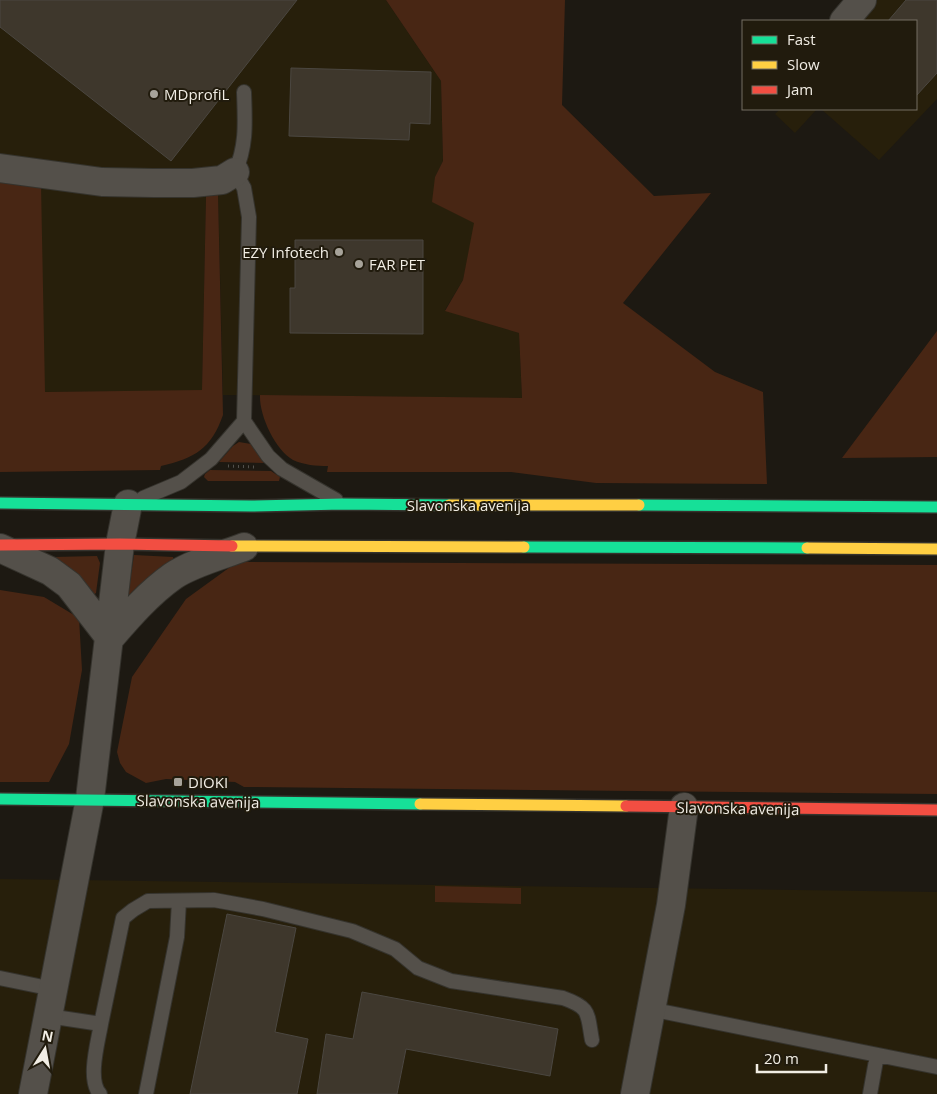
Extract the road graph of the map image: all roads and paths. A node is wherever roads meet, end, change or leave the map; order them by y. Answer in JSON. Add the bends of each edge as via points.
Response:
{"nodes":[{"id":1,"x":862,"y":0,"type":"edge"},
{"id":2,"x":845,"y":20,"type":"edge"},
{"id":3,"x":244,"y":92,"type":"dead end"},
{"id":4,"x":0,"y":168,"type":"edge"},
{"id":5,"x":235,"y":172,"type":"junction"},
{"id":6,"x":244,"y":421,"type":"junction"},
{"id":7,"x":224,"y":466,"type":"dead end"},
{"id":8,"x":259,"y":467,"type":"dead end"},
{"id":9,"x":0,"y":503,"type":"edge"},
{"id":10,"x":128,"y":504,"type":"junction"},
{"id":11,"x":343,"y":504,"type":"junction"},
{"id":12,"x":937,"y":507,"type":"edge"},
{"id":13,"x":120,"y":544,"type":"junction"},
{"id":14,"x":0,"y":546,"type":"edge"},
{"id":15,"x":247,"y":546,"type":"junction"},
{"id":16,"x":937,"y":549,"type":"edge"},
{"id":17,"x":110,"y":638,"type":"junction"},
{"id":18,"x":0,"y":799,"type":"edge"},
{"id":19,"x":90,"y":799,"type":"junction"},
{"id":20,"x":684,"y":807,"type":"junction"},
{"id":21,"x":937,"y":810,"type":"edge"},
{"id":22,"x":179,"y":901,"type":"junction"},
{"id":23,"x":0,"y":978,"type":"edge"},
{"id":24,"x":53,"y":989,"type":"junction"},
{"id":25,"x":650,"y":1010,"type":"junction"},
{"id":26,"x":48,"y":1016,"type":"junction"},
{"id":27,"x":101,"y":1024,"type":"junction"},
{"id":28,"x":592,"y":1040,"type":"dead end"},
{"id":29,"x":877,"y":1055,"type":"junction"},
{"id":30,"x":937,"y":1066,"type":"edge"},
{"id":31,"x":33,"y":1094,"type":"edge"},
{"id":32,"x":100,"y":1094,"type":"edge"},
{"id":33,"x":146,"y":1094,"type":"edge"},
{"id":34,"x":635,"y":1094,"type":"edge"},
{"id":35,"x":870,"y":1094,"type":"edge"}],
"edges":[{"from":1,"to":2,"type":"street"},
{"from":3,"to":5,"type":"lane","via":[[246,128],[242,156]]},
{"from":4,"to":5,"type":"street","via":[[102,182],[153,184],[222,180]]},
{"from":5,"to":6,"type":"lane","via":[[244,188],[249,217]]},
{"from":6,"to":10,"type":"lane","via":[[210,459],[181,482]]},
{"from":6,"to":11,"type":"lane","via":[[268,456],[282,469]]},
{"from":7,"to":8,"type":"path"},
{"from":9,"to":10,"type":"main road","name":"Slavonska avenija"},
{"from":10,"to":11,"type":"main road","name":"Slavonska avenija"},
{"from":10,"to":13,"type":"street"},
{"from":11,"to":12,"type":"main road","name":"Slavonska avenija"},
{"from":13,"to":14,"type":"main road"},
{"from":13,"to":15,"type":"main road"},
{"from":13,"to":17,"type":"street"},
{"from":14,"to":17,"type":"street","via":[[50,571],[69,585]]},
{"from":15,"to":16,"type":"main road"},
{"from":15,"to":17,"type":"street","via":[[174,576],[140,604]]},
{"from":17,"to":19,"type":"street"},
{"from":18,"to":19,"type":"main road","name":"Slavonska avenija"},
{"from":19,"to":20,"type":"main road","name":"Slavonska avenija"},
{"from":19,"to":24,"type":"street"},
{"from":20,"to":21,"type":"main road","name":"Slavonska avenija"},
{"from":20,"to":25,"type":"street","via":[[671,904]]},
{"from":22,"to":27,"type":"lane","via":[[148,901],[123,918]]},
{"from":22,"to":28,"type":"lane","via":[[214,900],[352,931],[395,949],[418,968],[451,981],[563,998],[584,1008]]},
{"from":22,"to":33,"type":"lane","via":[[177,938]]},
{"from":23,"to":24,"type":"lane"},
{"from":24,"to":26,"type":"street"},
{"from":25,"to":29,"type":"lane"},
{"from":25,"to":34,"type":"street"},
{"from":26,"to":27,"type":"lane"},
{"from":26,"to":31,"type":"street"},
{"from":27,"to":32,"type":"lane","via":[[93,1076]]},
{"from":29,"to":30,"type":"lane"},
{"from":29,"to":35,"type":"lane"}]}
